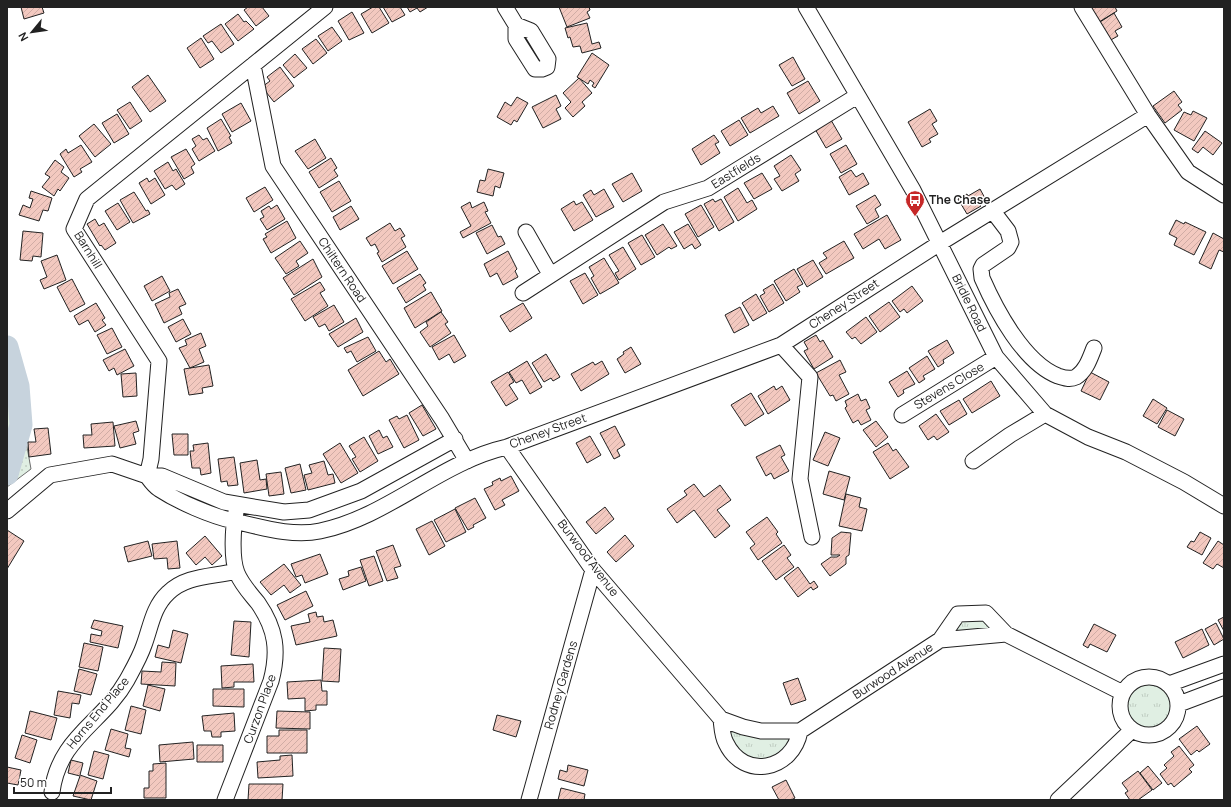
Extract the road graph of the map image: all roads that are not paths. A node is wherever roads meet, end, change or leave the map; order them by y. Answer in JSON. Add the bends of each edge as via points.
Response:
{"nodes":[{"id":1,"x":325,"y":7,"type":"edge"},
{"id":2,"x":505,"y":7,"type":"edge"},
{"id":3,"x":806,"y":7,"type":"edge"},
{"id":4,"x":1082,"y":7,"type":"edge"},
{"id":5,"x":516,"y":25,"type":"dead end"},
{"id":6,"x":253,"y":64,"type":"junction"},
{"id":7,"x":857,"y":96,"type":"junction"},
{"id":8,"x":1148,"y":115,"type":"junction"},
{"id":9,"x":1224,"y":195,"type":"edge"},
{"id":10,"x":992,"y":210,"type":"junction"},
{"id":11,"x":526,"y":232,"type":"dead end"},
{"id":12,"x":940,"y":243,"type":"junction"},
{"id":13,"x":550,"y":274,"type":"junction"},
{"id":14,"x":523,"y":293,"type":"dead end"},
{"id":15,"x":781,"y":345,"type":"junction"},
{"id":16,"x":1094,"y":348,"type":"dead end"},
{"id":17,"x":996,"y":357,"type":"junction"},
{"id":18,"x":1045,"y":414,"type":"junction"},
{"id":19,"x":902,"y":415,"type":"dead end"},
{"id":20,"x":455,"y":439,"type":"junction"},
{"id":21,"x":507,"y":447,"type":"junction"},
{"id":22,"x":466,"y":460,"type":"junction"},
{"id":23,"x":973,"y":461,"type":"dead end"},
{"id":24,"x":147,"y":476,"type":"junction"},
{"id":25,"x":238,"y":505,"type":"junction"},
{"id":26,"x":1224,"y":506,"type":"edge"},
{"id":27,"x":7,"y":511,"type":"edge"},
{"id":28,"x":234,"y":521,"type":"junction"},
{"id":29,"x":812,"y":538,"type":"dead end"},
{"id":30,"x":594,"y":570,"type":"junction"},
{"id":31,"x":236,"y":571,"type":"junction"},
{"id":32,"x":1006,"y":634,"type":"junction"},
{"id":33,"x":940,"y":640,"type":"junction"},
{"id":34,"x":1224,"y":664,"type":"edge"},
{"id":35,"x":1169,"y":684,"type":"junction"},
{"id":36,"x":1224,"y":688,"type":"edge"},
{"id":37,"x":1123,"y":693,"type":"junction"},
{"id":38,"x":1179,"y":704,"type":"junction"},
{"id":39,"x":722,"y":719,"type":"junction"},
{"id":40,"x":1132,"y":730,"type":"junction"},
{"id":41,"x":800,"y":731,"type":"junction"},
{"id":42,"x":52,"y":792,"type":"dead end"},
{"id":43,"x":225,"y":800,"type":"edge"},
{"id":44,"x":529,"y":800,"type":"edge"},
{"id":45,"x":1058,"y":800,"type":"edge"}],
"edges":[{"from":1,"to":6,"type":"street"},
{"from":2,"to":5,"type":"street"},
{"from":3,"to":7,"type":"street","name":"Bridle Road"},
{"from":4,"to":8,"type":"street"},
{"from":6,"to":20,"type":"street","name":"Chiltern Road","via":[[273,166]]},
{"from":6,"to":24,"type":"street","name":"Barnhill","via":[[87,199],[74,229],[159,361]]},
{"from":7,"to":12,"type":"street","name":"Bridle Road","via":[[914,190]]},
{"from":7,"to":13,"type":"street","name":"Eastfields","via":[[708,188],[664,202]]},
{"from":8,"to":9,"type":"street","via":[[1188,172]]},
{"from":8,"to":10,"type":"street"},
{"from":10,"to":12,"type":"street"},
{"from":10,"to":16,"type":"street","via":[[1008,231],[1011,242],[1008,248],[983,265],[982,278],[1008,327],[1027,353],[1041,366],[1066,379],[1075,377],[1083,371]]},
{"from":11,"to":13,"type":"street"},
{"from":12,"to":15,"type":"street","name":"Cheney Street"},
{"from":12,"to":17,"type":"street","name":"Bridle Road"},
{"from":13,"to":14,"type":"street","name":"Eastfields"},
{"from":15,"to":21,"type":"street","name":"Cheney Street"},
{"from":15,"to":29,"type":"street","via":[[810,377],[800,479]]},
{"from":17,"to":18,"type":"street","name":"Bridle Road"},
{"from":17,"to":19,"type":"street","name":"Stevens Close"},
{"from":18,"to":23,"type":"street"},
{"from":18,"to":26,"type":"street","name":"Bridle Road","via":[[1088,437],[1126,452]]},
{"from":20,"to":22,"type":"street","name":"Chiltern Road"},
{"from":20,"to":25,"type":"street","name":"Cheney Street","via":[[361,491],[309,510],[284,512]]},
{"from":21,"to":22,"type":"street","name":"Cheney Street"},
{"from":21,"to":30,"type":"street","name":"Burwood Avenue"},
{"from":22,"to":28,"type":"street","name":"Cheney Street","via":[[371,514],[320,531],[288,532]]},
{"from":24,"to":25,"type":"street","name":"Cheney Street","via":[[162,476],[224,502]]},
{"from":24,"to":27,"type":"street","name":"Cheney Street","via":[[112,464],[50,475]]},
{"from":24,"to":28,"type":"street","name":"Cheney Street","via":[[158,489],[215,516]]},
{"from":25,"to":28,"type":"street","name":"Curzon Place"},
{"from":28,"to":31,"type":"street","name":"Curzon Place"},
{"from":30,"to":39,"type":"street","name":"Burwood Avenue"},
{"from":30,"to":44,"type":"street","name":"Rodney Gardens"},
{"from":31,"to":42,"type":"street","name":"Horns End Place","via":[[188,580],[168,592],[153,614],[139,658],[126,682],[68,748],[54,775]]},
{"from":31,"to":43,"type":"street","name":"Curzon Place","via":[[242,585],[258,603],[268,621],[275,642],[276,662]]},
{"from":32,"to":33,"type":"street","name":"Burwood Avenue"},
{"from":32,"to":33,"type":"street","via":[[986,613],[958,614]]},
{"from":32,"to":37,"type":"street"},
{"from":33,"to":41,"type":"street","name":"Burwood Avenue"},
{"from":34,"to":35,"type":"street"},
{"from":35,"to":37,"type":"street","via":[[1156,677],[1146,677],[1136,680]]},
{"from":35,"to":38,"type":"street"},
{"from":36,"to":38,"type":"street"},
{"from":37,"to":40,"type":"street","via":[[1120,712]]},
{"from":38,"to":40,"type":"street","via":[[1174,724],[1161,734],[1148,736]]},
{"from":39,"to":41,"type":"street","name":"Burwood Avenue","via":[[761,731]]},
{"from":39,"to":41,"type":"street","via":[[726,743],[741,761],[751,766],[774,765],[785,759],[799,740]]},
{"from":40,"to":45,"type":"street"}]}
